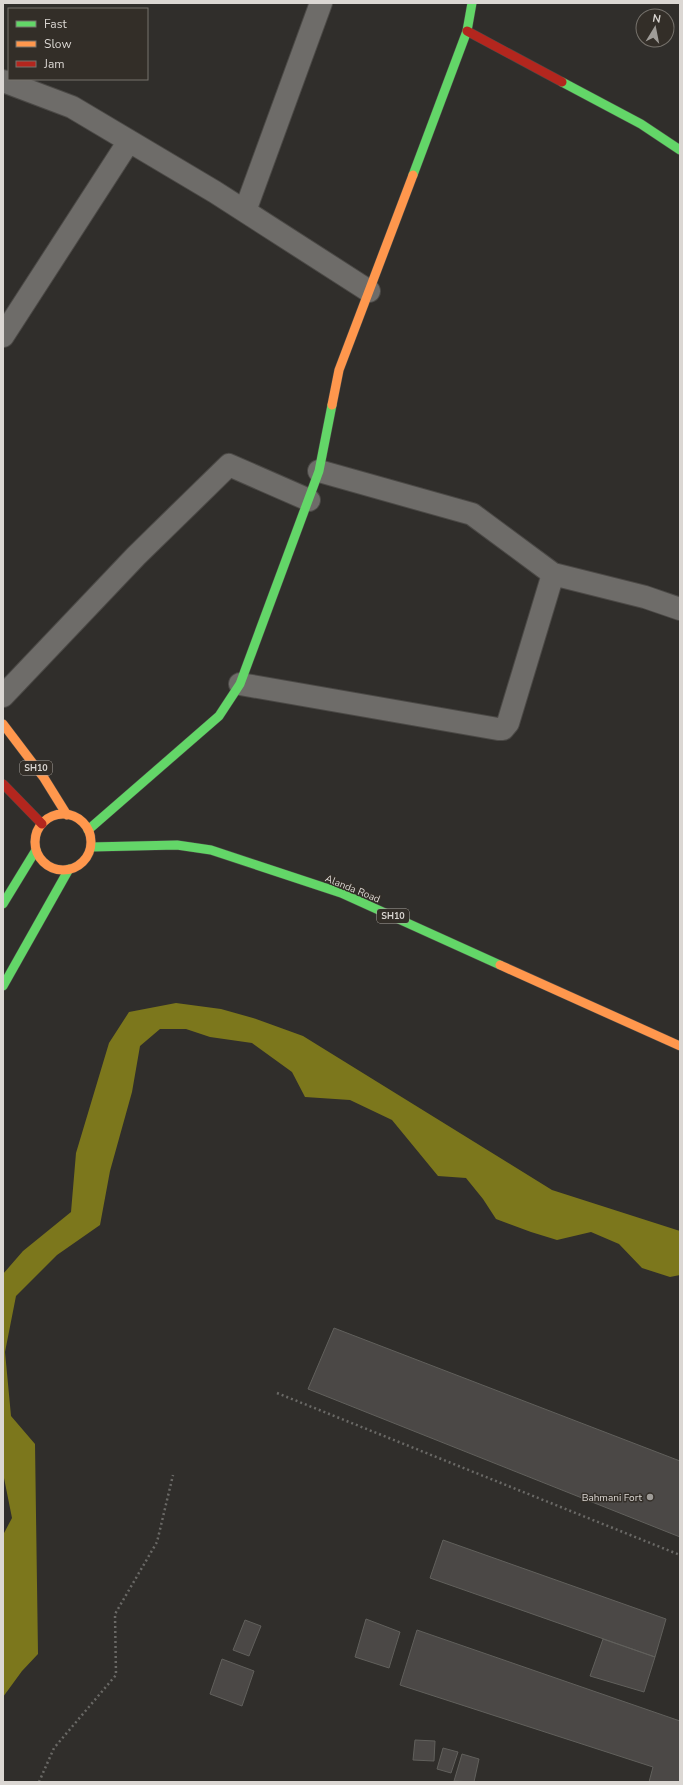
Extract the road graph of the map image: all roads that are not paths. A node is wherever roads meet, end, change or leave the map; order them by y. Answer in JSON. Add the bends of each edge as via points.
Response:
{"nodes":[{"id":1,"x":321,"y":3,"type":"edge"},
{"id":2,"x":472,"y":3,"type":"edge"},
{"id":3,"x":467,"y":31,"type":"junction"},
{"id":4,"x":3,"y":81,"type":"edge"},
{"id":5,"x":129,"y":140,"type":"junction"},
{"id":6,"x":680,"y":150,"type":"edge"},
{"id":7,"x":245,"y":212,"type":"junction"},
{"id":8,"x":369,"y":291,"type":"junction"},
{"id":9,"x":3,"y":336,"type":"edge"},
{"id":10,"x":319,"y":471,"type":"junction"},
{"id":11,"x":309,"y":500,"type":"junction"},
{"id":12,"x":554,"y":574,"type":"junction"},
{"id":13,"x":680,"y":609,"type":"edge"},
{"id":14,"x":240,"y":684,"type":"junction"},
{"id":15,"x":3,"y":696,"type":"edge"},
{"id":16,"x":3,"y":724,"type":"edge"},
{"id":17,"x":3,"y":784,"type":"edge"},
{"id":18,"x":67,"y":815,"type":"junction"},
{"id":19,"x":42,"y":824,"type":"junction"},
{"id":20,"x":88,"y":830,"type":"junction"},
{"id":21,"x":90,"y":847,"type":"junction"},
{"id":22,"x":36,"y":850,"type":"junction"},
{"id":23,"x":69,"y":869,"type":"junction"},
{"id":24,"x":3,"y":904,"type":"edge"},
{"id":25,"x":3,"y":986,"type":"edge"},
{"id":26,"x":680,"y":1046,"type":"edge"}],
"edges":[{"from":1,"to":7,"type":"street"},
{"from":2,"to":3,"type":"street"},
{"from":3,"to":6,"type":"street","via":[[641,124]]},
{"from":3,"to":8,"type":"street"},
{"from":4,"to":5,"type":"street","via":[[72,107]]},
{"from":5,"to":7,"type":"street"},
{"from":5,"to":9,"type":"street"},
{"from":7,"to":8,"type":"street"},
{"from":8,"to":10,"type":"street","via":[[339,370]]},
{"from":10,"to":11,"type":"street"},
{"from":10,"to":12,"type":"street","via":[[472,514]]},
{"from":11,"to":14,"type":"street"},
{"from":11,"to":15,"type":"street","via":[[229,465],[136,556]]},
{"from":12,"to":13,"type":"street","via":[[645,597]]},
{"from":12,"to":14,"type":"street","via":[[508,723],[503,728]]},
{"from":14,"to":20,"type":"street","via":[[219,716]]},
{"from":16,"to":18,"type":"street","number":"SH10","via":[[44,778]]},
{"from":17,"to":19,"type":"street"},
{"from":18,"to":19,"type":"street","via":[[49,818]]},
{"from":18,"to":20,"type":"street","via":[[82,823]]},
{"from":19,"to":22,"type":"street","via":[[37,832]]},
{"from":20,"to":21,"type":"street"},
{"from":21,"to":23,"type":"street","via":[[82,863]]},
{"from":21,"to":26,"type":"street","name":"Alanda Road","number":"SH10","via":[[177,845],[211,850],[341,893]]},
{"from":22,"to":23,"type":"street","via":[[40,859],[47,865],[55,869]]},
{"from":22,"to":24,"type":"street"},
{"from":23,"to":25,"type":"street"}]}
